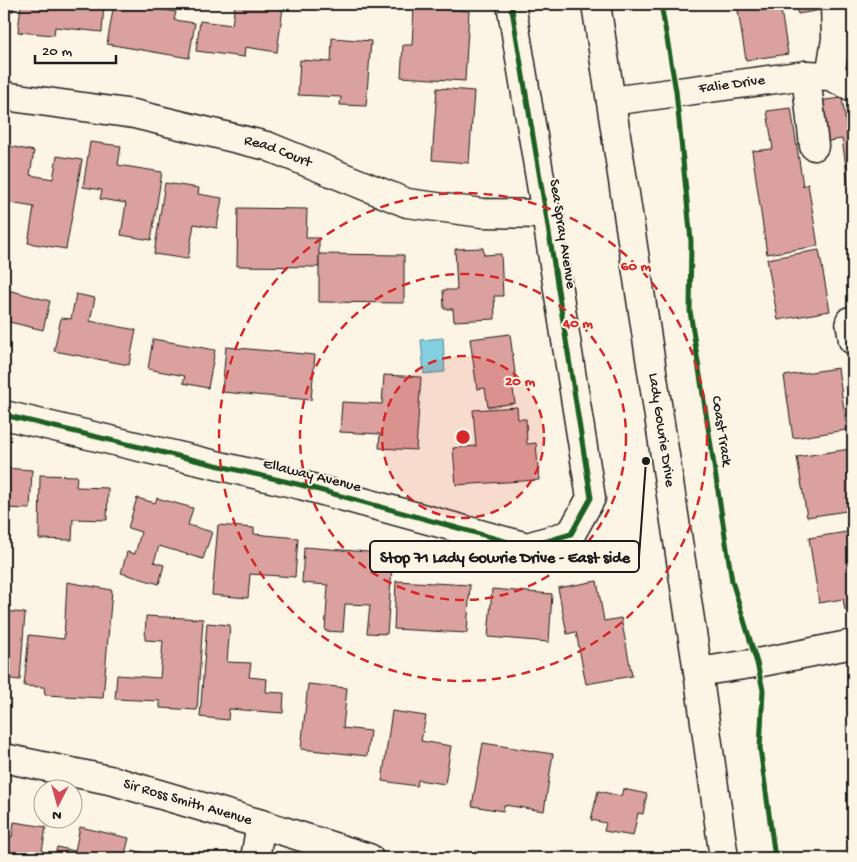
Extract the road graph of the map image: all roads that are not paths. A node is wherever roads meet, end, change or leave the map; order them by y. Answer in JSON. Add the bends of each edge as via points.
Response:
{"nodes":[{"id":1,"x":511,"y":4,"type":"edge"},
{"id":2,"x":596,"y":4,"type":"edge"},
{"id":3,"x":835,"y":4,"type":"edge"},
{"id":4,"x":830,"y":79,"type":"edge"},
{"id":5,"x":4,"y":96,"type":"edge"},
{"id":6,"x":611,"y":101,"type":"junction"},
{"id":7,"x":814,"y":146,"type":"dead end"},
{"id":8,"x":546,"y":214,"type":"junction"},
{"id":9,"x":4,"y":415,"type":"edge"},
{"id":10,"x":591,"y":498,"type":"joint"},
{"id":11,"x":853,"y":644,"type":"edge"},
{"id":12,"x":698,"y":672,"type":"junction"},
{"id":13,"x":4,"y":758,"type":"edge"},
{"id":14,"x":261,"y":824,"type":"junction"},
{"id":15,"x":256,"y":858,"type":"edge"},
{"id":16,"x":369,"y":858,"type":"edge"},
{"id":17,"x":724,"y":858,"type":"edge"}],
"edges":[{"from":1,"to":8,"type":"street","name":"Sea Spray Avenue"},
{"from":2,"to":6,"type":"street","name":"Lady Gowrie Drive"},
{"from":3,"to":4,"type":"street","via":[[836,39]]},
{"from":4,"to":6,"type":"street","name":"Falie Drive"},
{"from":4,"to":7,"type":"street"},
{"from":5,"to":8,"type":"street","name":"Read Court","via":[[134,114],[267,146],[407,203],[482,213]]},
{"from":6,"to":12,"type":"street","name":"Lady Gowrie Drive"},
{"from":8,"to":10,"type":"street","name":"Sea Spray Avenue"},
{"from":9,"to":10,"type":"street","name":"Ellaway Avenue","via":[[301,485],[528,547],[571,534]]},
{"from":11,"to":12,"type":"street"},
{"from":12,"to":17,"type":"street","name":"Lady Gowrie Drive"},
{"from":13,"to":14,"type":"street","name":"Sir Ross Smith Avenue","via":[[114,781]]},
{"from":14,"to":15,"type":"street"},
{"from":14,"to":16,"type":"street","name":"Sir Ross Smith Avenue"}]}
